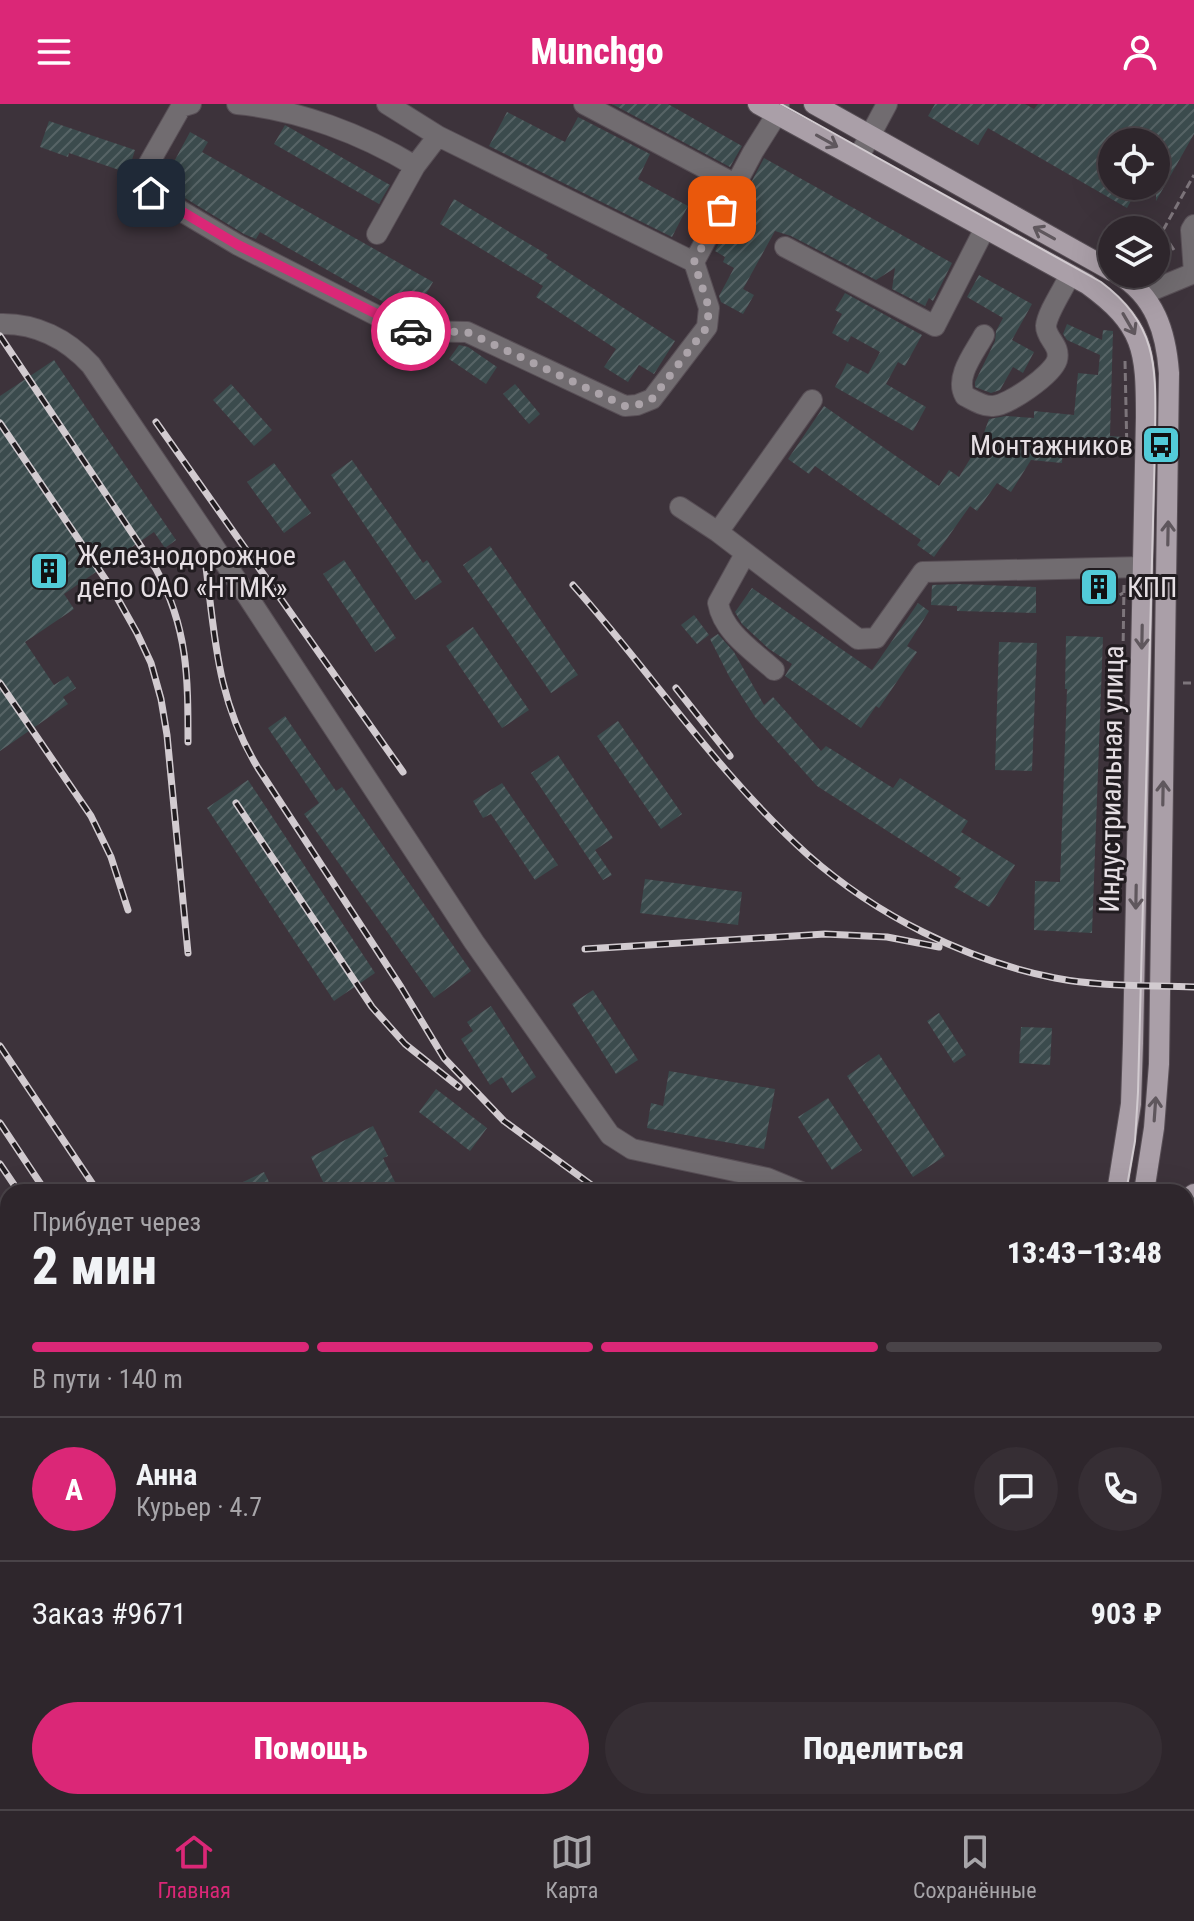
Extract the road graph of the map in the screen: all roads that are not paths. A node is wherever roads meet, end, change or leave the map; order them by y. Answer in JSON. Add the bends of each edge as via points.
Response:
{"nodes":[{"id":1,"x":191,"y":104,"type":"edge"},
{"id":2,"x":237,"y":104,"type":"edge"},
{"id":3,"x":584,"y":104,"type":"edge"},
{"id":4,"x":758,"y":104,"type":"edge"},
{"id":5,"x":814,"y":104,"type":"edge"},
{"id":6,"x":887,"y":104,"type":"edge"},
{"id":7,"x":402,"y":108,"type":"edge"},
{"id":8,"x":778,"y":109,"type":"edge"},
{"id":9,"x":845,"y":113,"type":"edge"},
{"id":10,"x":870,"y":135,"type":"junction"},
{"id":11,"x":438,"y":136,"type":"junction"},
{"id":12,"x":858,"y":158,"type":"junction"},
{"id":13,"x":415,"y":166,"type":"junction"},
{"id":14,"x":735,"y":184,"type":"junction"},
{"id":15,"x":1194,"y":225,"type":"edge"},
{"id":16,"x":985,"y":228,"type":"junction"},
{"id":17,"x":377,"y":234,"type":"dead end"},
{"id":18,"x":785,"y":247,"type":"dead end"},
{"id":19,"x":694,"y":262,"type":"junction"},
{"id":20,"x":1098,"y":263,"type":"edge"},
{"id":21,"x":1194,"y":273,"type":"edge"},
{"id":22,"x":1070,"y":275,"type":"junction"},
{"id":23,"x":1136,"y":288,"type":"edge"},
{"id":24,"x":1143,"y":294,"type":"junction"},
{"id":25,"x":0,"y":324,"type":"edge"},
{"id":26,"x":984,"y":335,"type":"dead end"},
{"id":27,"x":812,"y":400,"type":"dead end"},
{"id":28,"x":680,"y":507,"type":"dead end"},
{"id":29,"x":718,"y":532,"type":"junction"},
{"id":30,"x":745,"y":554,"type":"junction"},
{"id":31,"x":1134,"y":567,"type":"junction"},
{"id":32,"x":774,"y":670,"type":"dead end"},
{"id":33,"x":782,"y":1184,"type":"edge"},
{"id":34,"x":1119,"y":1184,"type":"edge"},
{"id":35,"x":1149,"y":1184,"type":"edge"}],
"edges":[{"from":1,"to":19,"type":"lane","via":[[181,107],[144,172],[151,193],[238,245],[407,331],[467,332],[625,406],[652,399],[707,327],[709,308]]},
{"from":2,"to":13,"type":"lane","via":[[294,113]]},
{"from":3,"to":14,"type":"lane"},
{"from":4,"to":8,"type":"main road","name":"Индустриальная улица"},
{"from":5,"to":9,"type":"main road"},
{"from":6,"to":10,"type":"lane"},
{"from":7,"to":11,"type":"lane"},
{"from":8,"to":12,"type":"main road","name":"Индустриальная улица","one_way":true},
{"from":8,"to":14,"type":"lane"},
{"from":9,"to":10,"type":"main road"},
{"from":10,"to":12,"type":"lane"},
{"from":20,"to":10,"type":"main road","one_way":true},
{"from":11,"to":13,"type":"lane"},
{"from":11,"to":19,"type":"lane"},
{"from":12,"to":16,"type":"main road","name":"Индустриальная улица"},
{"from":13,"to":17,"type":"lane"},
{"from":14,"to":19,"type":"lane"},
{"from":15,"to":21,"type":"lane"},
{"from":16,"to":18,"type":"lane","via":[[935,326]]},
{"from":16,"to":22,"type":"main road","name":"Индустриальная улица"},
{"from":21,"to":24,"type":"lane"},
{"from":22,"to":26,"type":"lane","via":[[1047,322],[1058,351],[1056,363],[1046,376],[992,407],[965,396],[961,388]]},
{"from":22,"to":31,"type":"main road","name":"Индустриальная улица","one_way":true,"via":[[1117,306],[1132,326],[1142,354],[1146,394]]},
{"from":23,"to":24,"type":"main road","name":"Индустриальная улица"},
{"from":35,"to":24,"type":"main road","name":"Индустриальная улица","one_way":true,"via":[[1159,1053],[1169,392],[1164,338]]},
{"from":25,"to":33,"type":"lane","via":[[51,334],[91,365],[474,942],[610,1135],[632,1149]]},
{"from":27,"to":29,"type":"lane"},
{"from":28,"to":29,"type":"lane"},
{"from":29,"to":30,"type":"lane"},
{"from":30,"to":31,"type":"lane","via":[[858,639],[876,638],[923,572]]},
{"from":30,"to":32,"type":"lane","via":[[718,603],[719,612]]},
{"from":31,"to":34,"type":"main road","name":"Индустриальная улица","one_way":true,"via":[[1132,1066]]}]}
